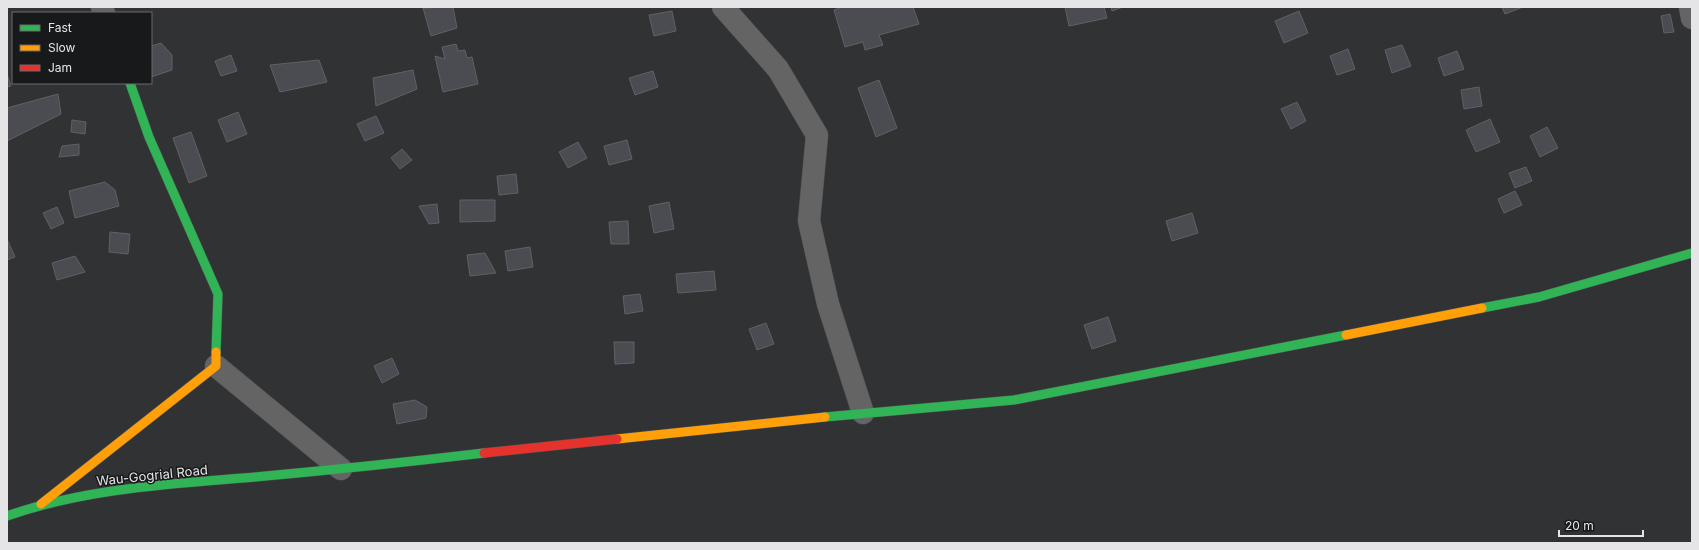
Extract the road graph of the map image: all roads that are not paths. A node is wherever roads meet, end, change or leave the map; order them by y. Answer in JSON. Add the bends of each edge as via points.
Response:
{"nodes":[{"id":1,"x":723,"y":7,"type":"edge"},
{"id":2,"x":1690,"y":7,"type":"edge"},
{"id":3,"x":1692,"y":18,"type":"edge"},
{"id":4,"x":130,"y":84,"type":"edge"},
{"id":5,"x":1692,"y":253,"type":"edge"},
{"id":6,"x":216,"y":366,"type":"junction"},
{"id":7,"x":863,"y":414,"type":"junction"},
{"id":8,"x":341,"y":469,"type":"junction"},
{"id":9,"x":40,"y":504,"type":"junction"},
{"id":10,"x":7,"y":516,"type":"edge"}],
"edges":[{"from":1,"to":7,"type":"street","via":[[778,69],[817,135],[809,221],[828,304]]},
{"from":2,"to":3,"type":"street"},
{"from":4,"to":6,"type":"main road","via":[[163,170],[218,294]]},
{"from":5,"to":7,"type":"main road","name":"Wau-Gogrial Road","via":[[1539,297],[1014,400]]},
{"from":6,"to":8,"type":"street"},
{"from":6,"to":9,"type":"main road"},
{"from":7,"to":8,"type":"main road","name":"Wau-Gogrial Road"},
{"from":8,"to":9,"type":"main road","name":"Wau-Gogrial Road","via":[[118,489]]},
{"from":9,"to":10,"type":"main road","name":"Wau-Gogrial Road"}]}
